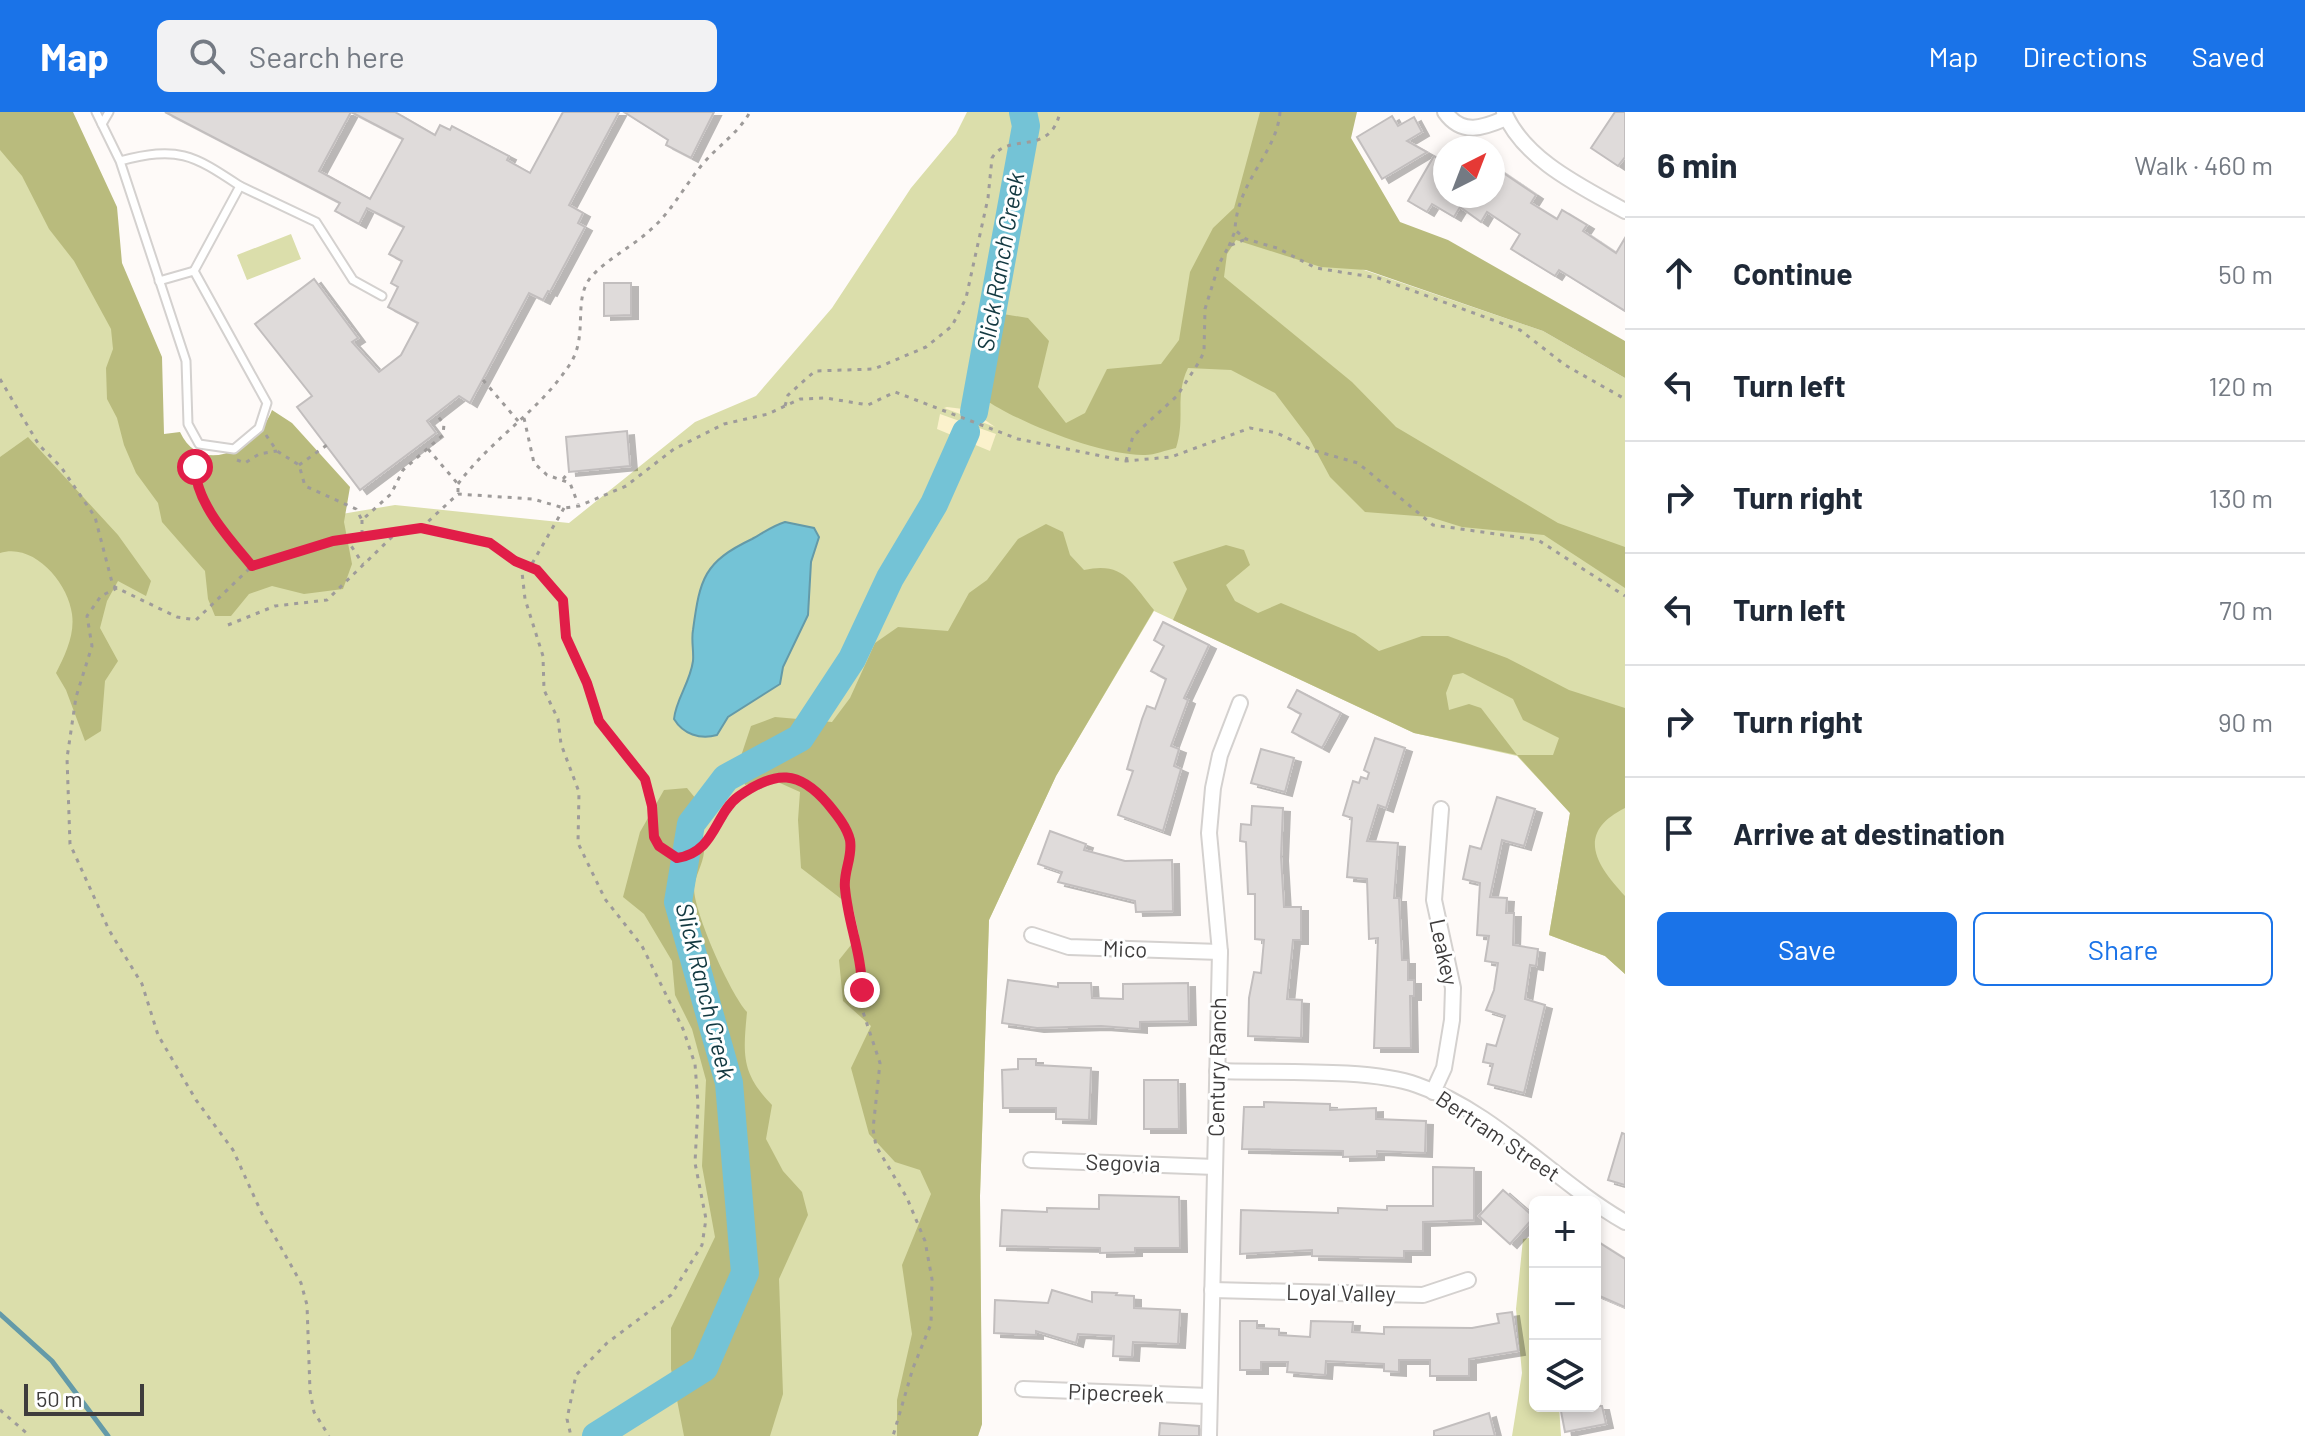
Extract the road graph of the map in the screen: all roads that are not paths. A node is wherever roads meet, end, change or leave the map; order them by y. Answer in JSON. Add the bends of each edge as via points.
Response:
{"nodes":[{"id":1,"x":96,"y":112,"type":"edge"},
{"id":2,"x":109,"y":112,"type":"edge"},
{"id":3,"x":1445,"y":112,"type":"edge"},
{"id":4,"x":1505,"y":115,"type":"edge"},
{"id":5,"x":102,"y":124,"type":"junction"},
{"id":6,"x":120,"y":161,"type":"junction"},
{"id":7,"x":240,"y":186,"type":"junction"},
{"id":8,"x":1625,"y":211,"type":"edge"},
{"id":9,"x":194,"y":271,"type":"junction"},
{"id":10,"x":159,"y":281,"type":"junction"},
{"id":11,"x":382,"y":296,"type":"dead end"},
{"id":12,"x":1240,"y":703,"type":"dead end"},
{"id":13,"x":1441,"y":809,"type":"dead end"},
{"id":14,"x":1032,"y":935,"type":"dead end"},
{"id":15,"x":1220,"y":952,"type":"junction"},
{"id":16,"x":1217,"y":1071,"type":"junction"},
{"id":17,"x":1433,"y":1092,"type":"junction"},
{"id":18,"x":1031,"y":1160,"type":"dead end"},
{"id":19,"x":1215,"y":1167,"type":"junction"},
{"id":20,"x":1625,"y":1222,"type":"edge"},
{"id":21,"x":1468,"y":1280,"type":"dead end"},
{"id":22,"x":1212,"y":1290,"type":"junction"},
{"id":23,"x":1023,"y":1389,"type":"dead end"},
{"id":24,"x":1209,"y":1396,"type":"junction"},
{"id":25,"x":1209,"y":1436,"type":"edge"}],
"edges":[{"from":1,"to":5,"type":"lane"},
{"from":2,"to":5,"type":"lane"},
{"from":3,"to":4,"type":"street","via":[[1460,126],[1479,130]]},
{"from":4,"to":8,"type":"street","via":[[1540,159]]},
{"from":5,"to":6,"type":"lane"},
{"from":6,"to":7,"type":"lane","via":[[175,152],[207,164]]},
{"from":6,"to":10,"type":"lane"},
{"from":7,"to":9,"type":"lane"},
{"from":7,"to":11,"type":"lane","via":[[316,222],[353,280]]},
{"from":9,"to":10,"type":"lane"},
{"from":9,"to":10,"type":"lane","via":[[267,403],[259,428],[234,449],[202,445],[188,424],[186,361]]},
{"from":12,"to":15,"type":"street","name":"Century Ranch","via":[[1220,755],[1209,833]]},
{"from":13,"to":17,"type":"street","name":"Leakey","via":[[1434,900],[1453,988],[1444,1068]]},
{"from":14,"to":15,"type":"street","name":"Mico","via":[[1069,947]]},
{"from":15,"to":16,"type":"street","name":"Century Ranch"},
{"from":16,"to":17,"type":"street","name":"Bertram Street","via":[[1379,1077]]},
{"from":16,"to":19,"type":"street","name":"Century Ranch"},
{"from":17,"to":20,"type":"street","name":"Bertram Street","via":[[1463,1107]]},
{"from":18,"to":19,"type":"street","name":"Segovia"},
{"from":19,"to":22,"type":"street","name":"Century Ranch"},
{"from":21,"to":22,"type":"street","name":"Loyal Valley","via":[[1423,1295]]},
{"from":22,"to":24,"type":"street","name":"Century Ranch"},
{"from":23,"to":24,"type":"street","name":"Pipecreek"},
{"from":24,"to":25,"type":"street","name":"Century Ranch"}]}
